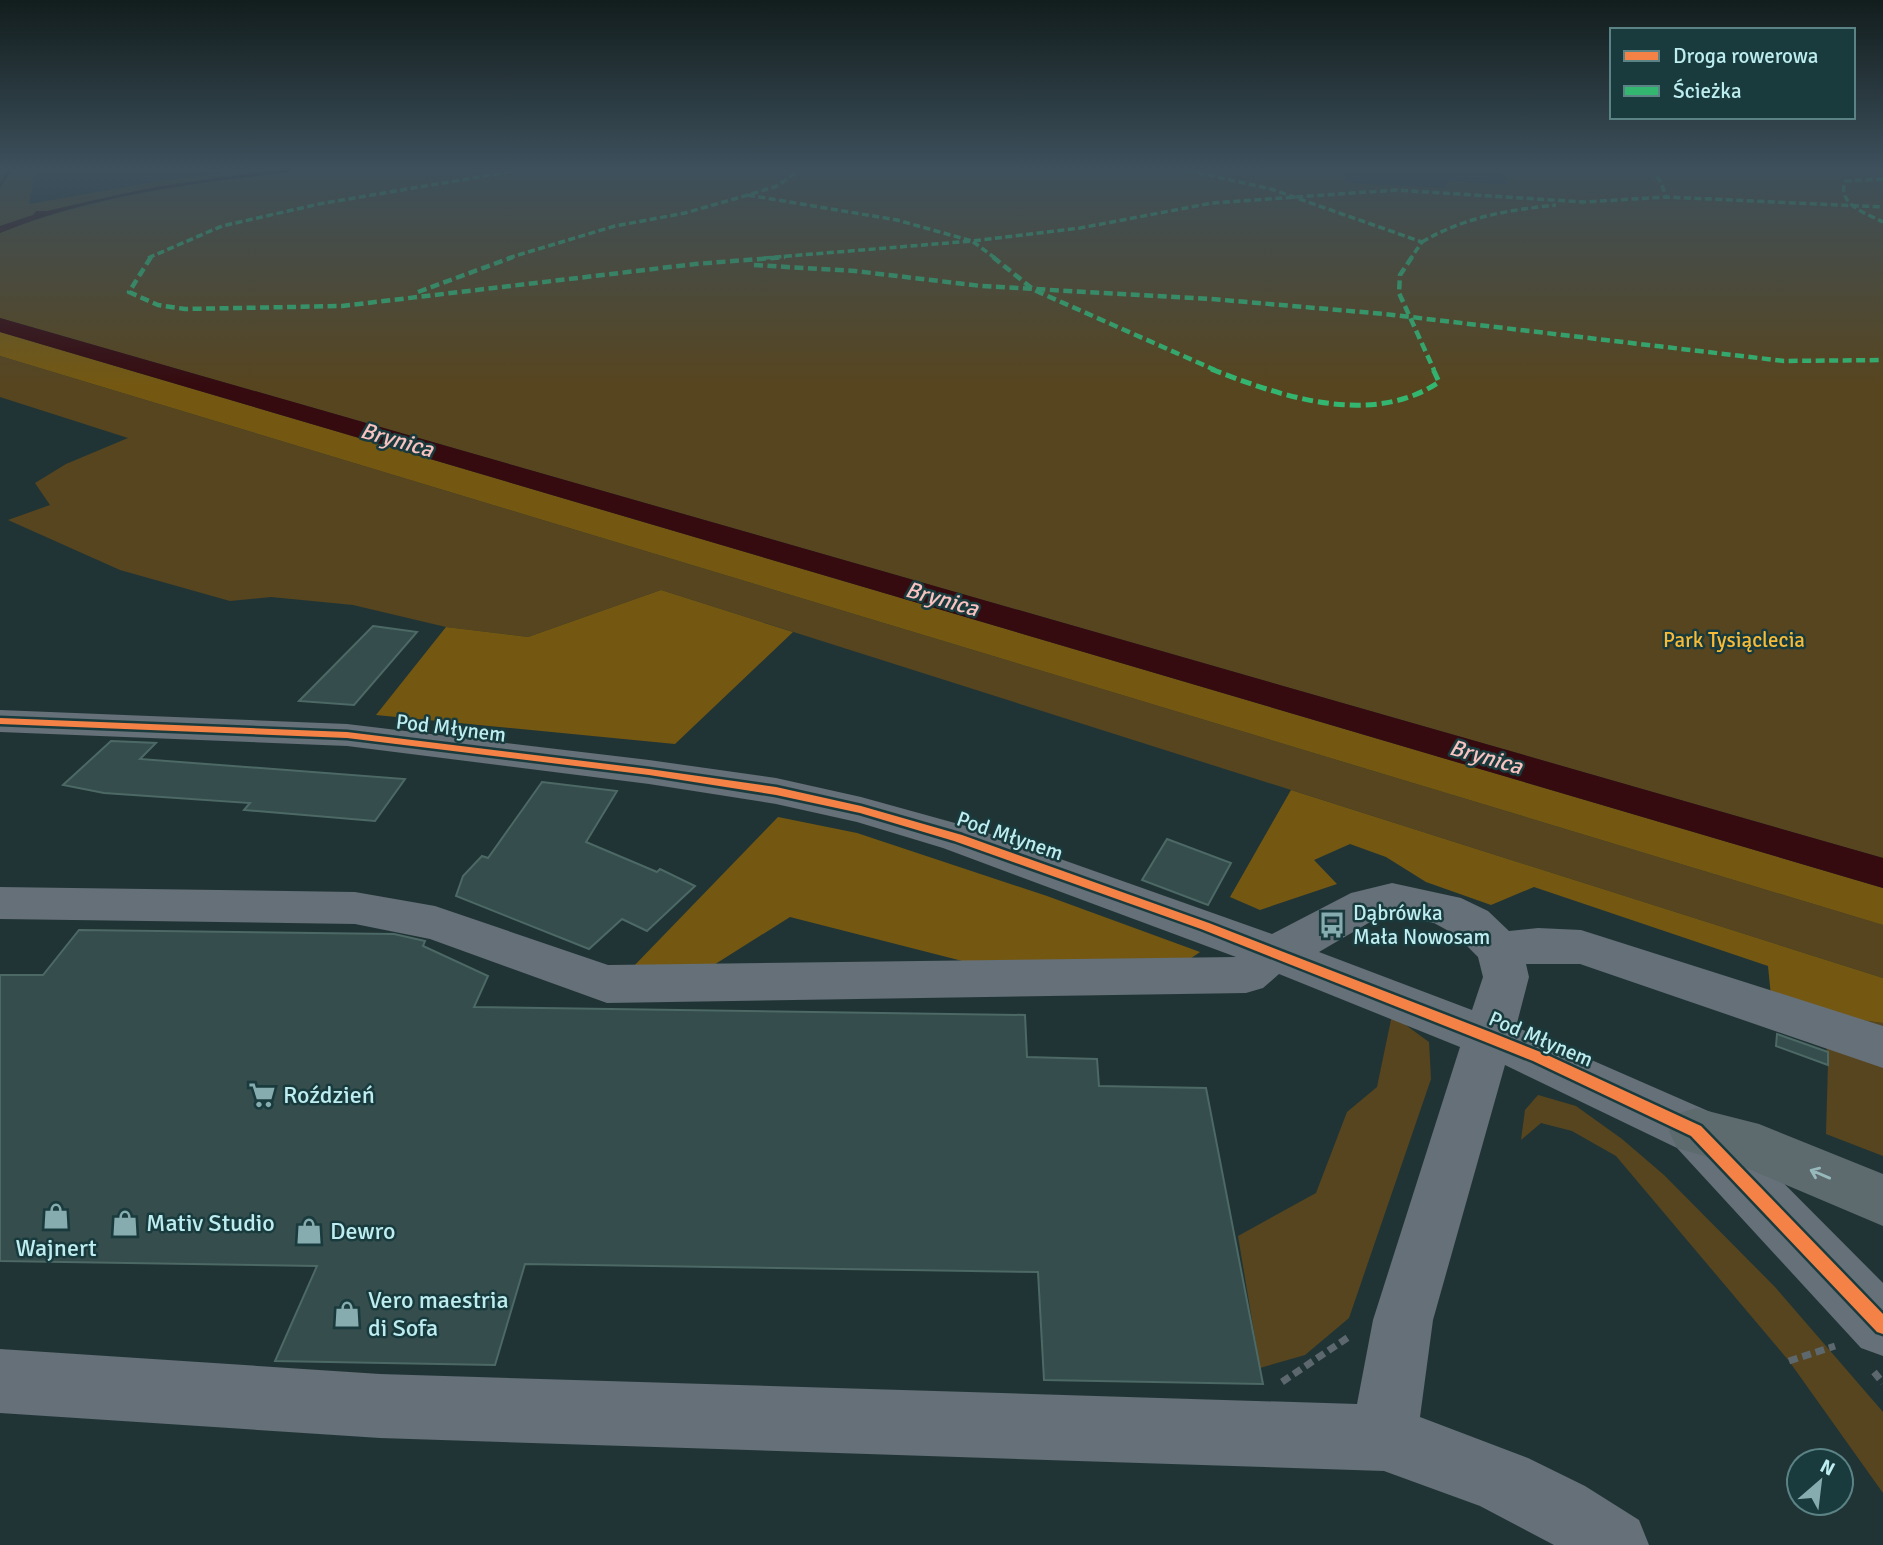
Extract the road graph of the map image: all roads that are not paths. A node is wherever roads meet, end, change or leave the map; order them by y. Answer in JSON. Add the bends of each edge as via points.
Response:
{"nodes":[{"id":1,"x":0,"y":721,"type":"edge"},
{"id":2,"x":0,"y":903,"type":"edge"},
{"id":3,"x":1499,"y":950,"type":"junction"},
{"id":4,"x":1273,"y":953,"type":"junction"},
{"id":5,"x":1488,"y":1037,"type":"junction"},
{"id":6,"x":1883,"y":1048,"type":"edge"},
{"id":7,"x":1696,"y":1131,"type":"junction"},
{"id":8,"x":1883,"y":1200,"type":"edge"},
{"id":9,"x":1865,"y":1344,"type":"edge"},
{"id":10,"x":0,"y":1381,"type":"edge"},
{"id":11,"x":1384,"y":1438,"type":"junction"},
{"id":12,"x":1614,"y":1545,"type":"edge"}],
"edges":[{"from":1,"to":4,"type":"street","name":"Pod Młynem","via":[[347,735],[776,790],[958,838]]},
{"from":2,"to":4,"type":"street","via":[[341,907],[389,912],[435,923],[607,984],[1246,975]]},
{"from":3,"to":4,"type":"street","via":[[1472,923],[1445,909],[1392,899],[1366,904]]},
{"from":3,"to":5,"type":"street","via":[[1506,977]]},
{"from":3,"to":6,"type":"street","via":[[1538,945],[1581,947]]},
{"from":4,"to":5,"type":"street","name":"Pod Młynem"},
{"from":5,"to":7,"type":"street","name":"Pod Młynem"},
{"from":5,"to":11,"type":"street","via":[[1404,1320]]},
{"from":8,"to":7,"type":"highway","one_way":true,"via":[[1759,1148]]},
{"from":7,"to":9,"type":"street","name":"Pod Młynem"},
{"from":10,"to":11,"type":"street","via":[[380,1406]]},
{"from":11,"to":12,"type":"street","via":[[1463,1463],[1581,1519]]}]}
